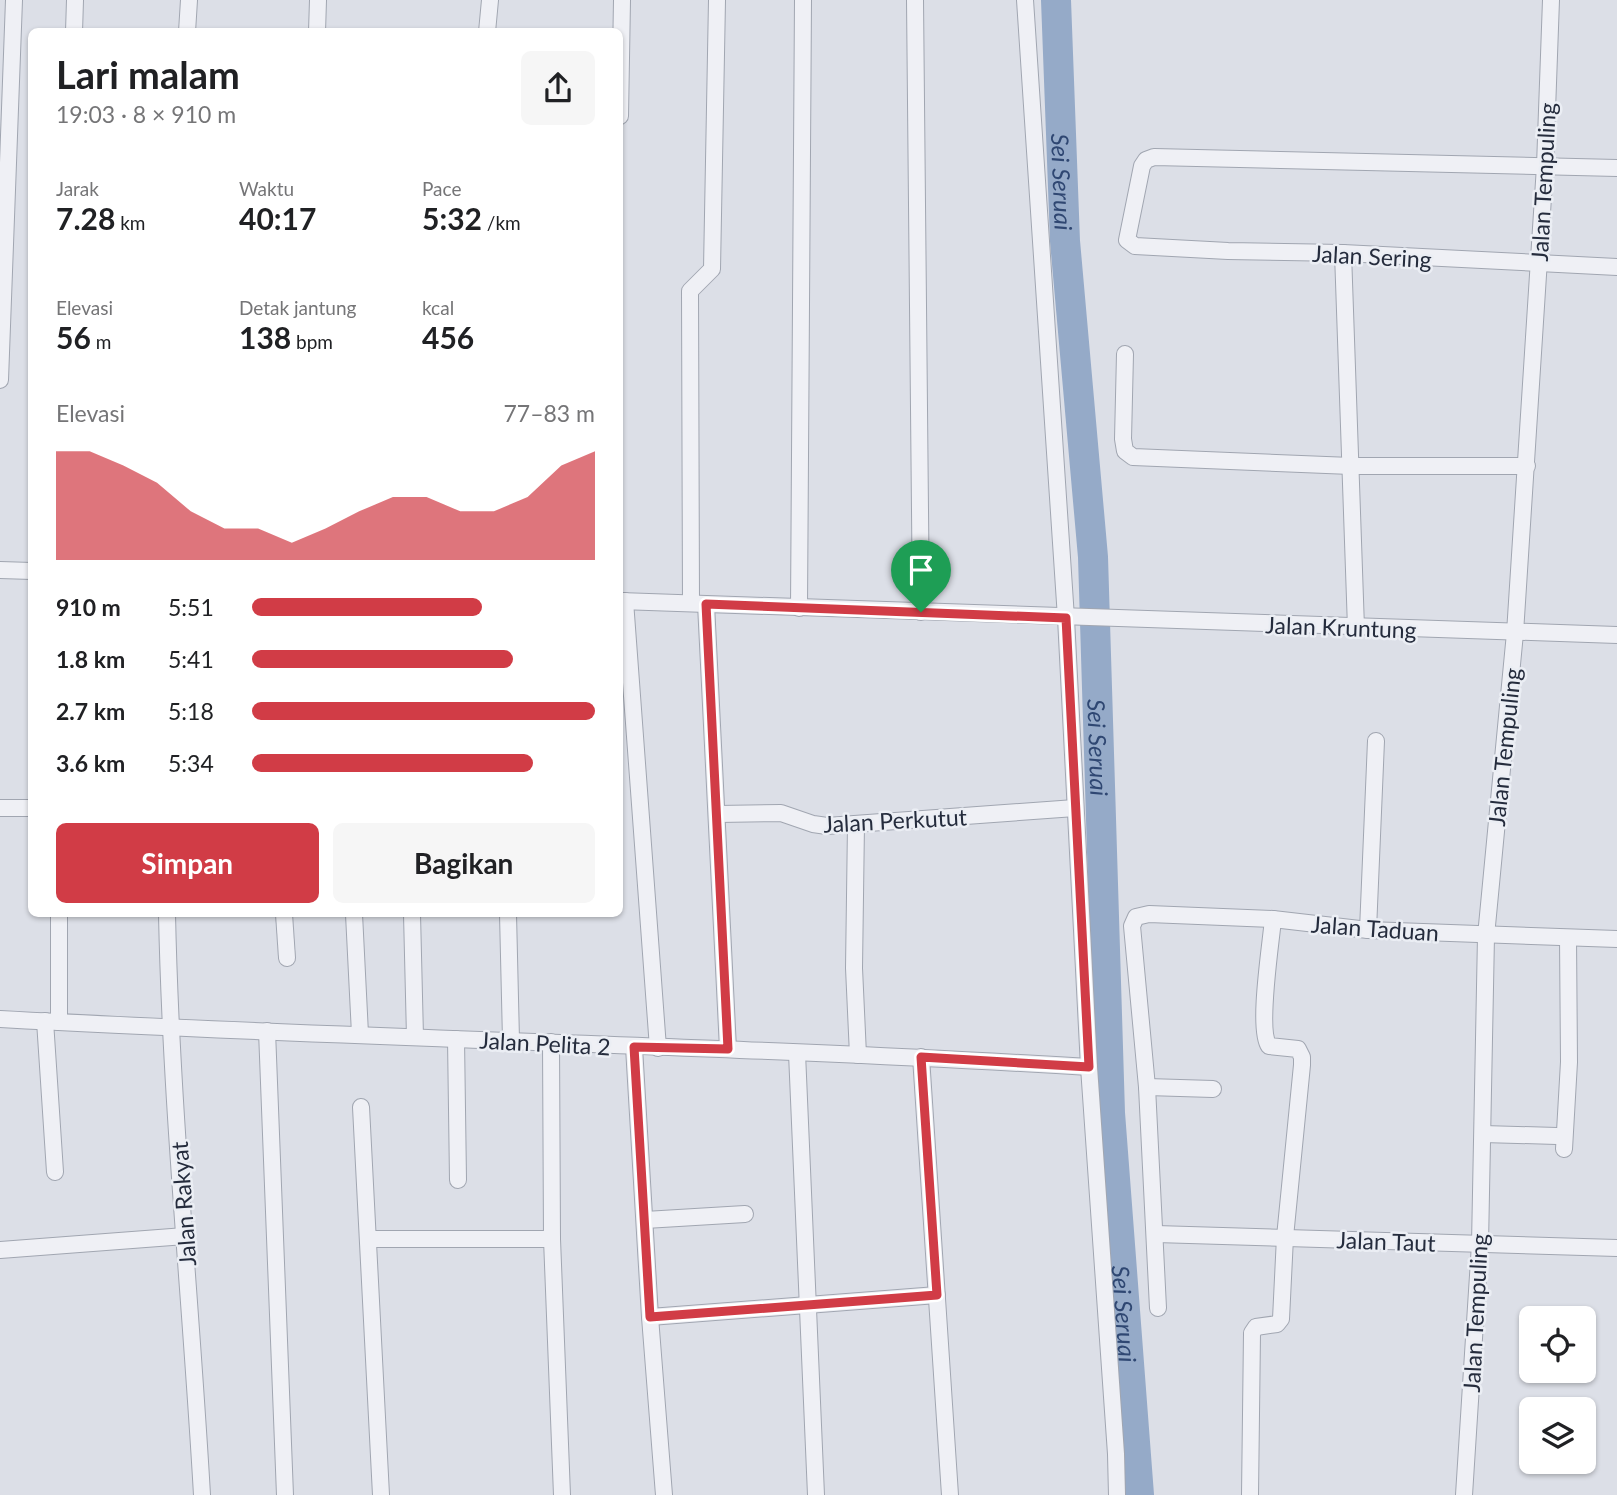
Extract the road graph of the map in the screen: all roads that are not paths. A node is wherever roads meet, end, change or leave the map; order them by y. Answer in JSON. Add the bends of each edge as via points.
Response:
{"nodes":[{"id":1,"x":15,"y":0,"type":"edge"},
{"id":2,"x":75,"y":0,"type":"edge"},
{"id":3,"x":188,"y":0,"type":"edge"},
{"id":4,"x":318,"y":0,"type":"edge"},
{"id":5,"x":491,"y":0,"type":"edge"},
{"id":6,"x":622,"y":0,"type":"edge"},
{"id":7,"x":717,"y":0,"type":"edge"},
{"id":8,"x":803,"y":0,"type":"edge"},
{"id":9,"x":915,"y":0,"type":"edge"},
{"id":10,"x":1025,"y":0,"type":"edge"},
{"id":11,"x":1551,"y":0,"type":"edge"},
{"id":12,"x":74,"y":28,"type":"edge"},
{"id":13,"x":187,"y":28,"type":"edge"},
{"id":14,"x":317,"y":28,"type":"edge"},
{"id":15,"x":488,"y":28,"type":"edge"},
{"id":16,"x":622,"y":28,"type":"edge"},
{"id":17,"x":1545,"y":166,"type":"junction"},
{"id":18,"x":1617,"y":168,"type":"edge"},
{"id":19,"x":1343,"y":253,"type":"junction"},
{"id":20,"x":1538,"y":265,"type":"junction"},
{"id":21,"x":1617,"y":267,"type":"edge"},
{"id":22,"x":1125,"y":354,"type":"dead end"},
{"id":23,"x":0,"y":380,"type":"edge"},
{"id":24,"x":1352,"y":466,"type":"junction"},
{"id":25,"x":1527,"y":466,"type":"junction"},
{"id":26,"x":0,"y":570,"type":"edge"},
{"id":27,"x":28,"y":571,"type":"edge"},
{"id":28,"x":623,"y":601,"type":"edge"},
{"id":29,"x":699,"y":604,"type":"junction"},
{"id":30,"x":799,"y":608,"type":"junction"},
{"id":31,"x":921,"y":612,"type":"junction"},
{"id":32,"x":623,"y":613,"type":"edge"},
{"id":33,"x":1067,"y":618,"type":"junction"},
{"id":34,"x":1356,"y":628,"type":"junction"},
{"id":35,"x":1516,"y":633,"type":"junction"},
{"id":36,"x":1617,"y":635,"type":"edge"},
{"id":37,"x":1376,"y":741,"type":"dead end"},
{"id":38,"x":0,"y":808,"type":"edge"},
{"id":39,"x":28,"y":808,"type":"edge"},
{"id":40,"x":1074,"y":808,"type":"junction"},
{"id":41,"x":718,"y":814,"type":"junction"},
{"id":42,"x":856,"y":824,"type":"junction"},
{"id":43,"x":59,"y":917,"type":"edge"},
{"id":44,"x":167,"y":917,"type":"edge"},
{"id":45,"x":284,"y":917,"type":"edge"},
{"id":46,"x":354,"y":917,"type":"edge"},
{"id":47,"x":412,"y":917,"type":"edge"},
{"id":48,"x":508,"y":917,"type":"edge"},
{"id":49,"x":1273,"y":919,"type":"junction"},
{"id":50,"x":1368,"y":930,"type":"junction"},
{"id":51,"x":1486,"y":936,"type":"junction"},
{"id":52,"x":1568,"y":938,"type":"junction"},
{"id":53,"x":1617,"y":939,"type":"edge"},
{"id":54,"x":287,"y":958,"type":"dead end"},
{"id":55,"x":0,"y":1019,"type":"edge"},
{"id":56,"x":52,"y":1022,"type":"junction"},
{"id":57,"x":169,"y":1027,"type":"junction"},
{"id":58,"x":267,"y":1031,"type":"junction"},
{"id":59,"x":360,"y":1034,"type":"junction"},
{"id":60,"x":415,"y":1037,"type":"junction"},
{"id":61,"x":456,"y":1039,"type":"junction"},
{"id":62,"x":511,"y":1040,"type":"junction"},
{"id":63,"x":551,"y":1042,"type":"junction"},
{"id":64,"x":634,"y":1047,"type":"junction"},
{"id":65,"x":658,"y":1048,"type":"junction"},
{"id":66,"x":728,"y":1049,"type":"junction"},
{"id":67,"x":797,"y":1053,"type":"junction"},
{"id":68,"x":858,"y":1055,"type":"junction"},
{"id":69,"x":921,"y":1057,"type":"junction"},
{"id":70,"x":1089,"y":1067,"type":"junction"},
{"id":71,"x":1147,"y":1087,"type":"junction"},
{"id":72,"x":1213,"y":1089,"type":"dead end"},
{"id":73,"x":361,"y":1107,"type":"dead end"},
{"id":74,"x":1483,"y":1135,"type":"junction"},
{"id":75,"x":55,"y":1172,"type":"dead end"},
{"id":76,"x":458,"y":1180,"type":"dead end"},
{"id":77,"x":745,"y":1214,"type":"dead end"},
{"id":78,"x":645,"y":1220,"type":"junction"},
{"id":79,"x":1156,"y":1234,"type":"junction"},
{"id":80,"x":185,"y":1236,"type":"junction"},
{"id":81,"x":1285,"y":1237,"type":"junction"},
{"id":82,"x":369,"y":1239,"type":"junction"},
{"id":83,"x":552,"y":1239,"type":"junction"},
{"id":84,"x":1480,"y":1244,"type":"junction"},
{"id":85,"x":1617,"y":1248,"type":"edge"},
{"id":86,"x":0,"y":1250,"type":"edge"},
{"id":87,"x":937,"y":1295,"type":"junction"},
{"id":88,"x":807,"y":1306,"type":"junction"},
{"id":89,"x":1158,"y":1308,"type":"dead end"},
{"id":90,"x":650,"y":1317,"type":"junction"},
{"id":91,"x":202,"y":1495,"type":"edge"},
{"id":92,"x":285,"y":1495,"type":"edge"},
{"id":93,"x":381,"y":1495,"type":"edge"},
{"id":94,"x":562,"y":1495,"type":"edge"},
{"id":95,"x":664,"y":1495,"type":"edge"},
{"id":96,"x":816,"y":1495,"type":"edge"},
{"id":97,"x":950,"y":1495,"type":"edge"},
{"id":98,"x":1117,"y":1495,"type":"edge"},
{"id":99,"x":1250,"y":1495,"type":"edge"},
{"id":100,"x":1465,"y":1495,"type":"edge"}],
"edges":[{"from":1,"to":23,"type":"street"},
{"from":2,"to":12,"type":"street"},
{"from":3,"to":13,"type":"street"},
{"from":4,"to":14,"type":"street"},
{"from":5,"to":15,"type":"street"},
{"from":6,"to":16,"type":"street"},
{"from":7,"to":29,"type":"street","via":[[712,269],[691,291]]},
{"from":8,"to":30,"type":"street"},
{"from":9,"to":31,"type":"street"},
{"from":10,"to":33,"type":"street"},
{"from":11,"to":17,"type":"street","name":"Jalan Tempuling"},
{"from":17,"to":18,"type":"street"},
{"from":17,"to":19,"type":"street","name":"Jalan Sering","via":[[1154,157],[1142,166],[1128,243]]},
{"from":17,"to":20,"type":"street","name":"Jalan Tempuling"},
{"from":19,"to":20,"type":"street","name":"Jalan Sering"},
{"from":19,"to":24,"type":"street"},
{"from":20,"to":21,"type":"street","name":"Jalan Sering"},
{"from":20,"to":25,"type":"street","name":"Jalan Tempuling"},
{"from":22,"to":24,"type":"street","via":[[1123,439],[1129,456]]},
{"from":24,"to":25,"type":"street"},
{"from":24,"to":34,"type":"street"},
{"from":25,"to":35,"type":"street","name":"Jalan Tempuling"},
{"from":26,"to":27,"type":"street"},
{"from":28,"to":29,"type":"street","name":"Jalan Kruntung"},
{"from":29,"to":30,"type":"street","name":"Jalan Kruntung"},
{"from":29,"to":41,"type":"street"},
{"from":30,"to":31,"type":"street","name":"Jalan Kruntung"},
{"from":31,"to":33,"type":"street","name":"Jalan Kruntung"},
{"from":32,"to":65,"type":"street"},
{"from":33,"to":34,"type":"street","name":"Jalan Kruntung"},
{"from":33,"to":40,"type":"street"},
{"from":34,"to":35,"type":"street","name":"Jalan Kruntung"},
{"from":35,"to":36,"type":"street","name":"Jalan Kruntung"},
{"from":35,"to":51,"type":"street","name":"Jalan Tempuling"},
{"from":37,"to":50,"type":"street"},
{"from":38,"to":39,"type":"street"},
{"from":40,"to":42,"type":"street","name":"Jalan Perkutut"},
{"from":40,"to":70,"type":"street"},
{"from":41,"to":42,"type":"street","name":"Jalan Perkutut","via":[[780,813],[813,824]]},
{"from":41,"to":66,"type":"street"},
{"from":42,"to":68,"type":"street"},
{"from":43,"to":56,"type":"street"},
{"from":44,"to":57,"type":"street","name":"Jalan Rakyat"},
{"from":45,"to":54,"type":"street"},
{"from":46,"to":59,"type":"street"},
{"from":47,"to":60,"type":"street"},
{"from":48,"to":62,"type":"street"},
{"from":49,"to":50,"type":"street","name":"Jalan Taduan"},
{"from":49,"to":71,"type":"street","name":"Jalan Taduan","via":[[1149,914],[1134,919]]},
{"from":49,"to":81,"type":"street","via":[[1265,1038],[1269,1046],[1298,1049],[1303,1057]]},
{"from":50,"to":51,"type":"street","name":"Jalan Taduan"},
{"from":51,"to":52,"type":"street","name":"Jalan Taduan"},
{"from":51,"to":74,"type":"street","name":"Jalan Tempuling"},
{"from":52,"to":53,"type":"street","name":"Jalan Taduan"},
{"from":52,"to":74,"type":"street","via":[[1569,1062],[1561,1142]]},
{"from":55,"to":56,"type":"street","name":"Jalan Pelita 2"},
{"from":56,"to":57,"type":"street","name":"Jalan Pelita 2"},
{"from":56,"to":75,"type":"street"},
{"from":57,"to":58,"type":"street","name":"Jalan Pelita 2"},
{"from":57,"to":80,"type":"street","name":"Jalan Rakyat"},
{"from":58,"to":59,"type":"street","name":"Jalan Pelita 2"},
{"from":58,"to":92,"type":"street"},
{"from":59,"to":60,"type":"street","name":"Jalan Pelita 2"},
{"from":60,"to":61,"type":"street","name":"Jalan Pelita 2"},
{"from":61,"to":62,"type":"street","name":"Jalan Pelita 2"},
{"from":61,"to":76,"type":"street"},
{"from":62,"to":63,"type":"street","name":"Jalan Pelita 2"},
{"from":63,"to":64,"type":"street","name":"Jalan Pelita 2"},
{"from":63,"to":83,"type":"street"},
{"from":64,"to":65,"type":"street","name":"Jalan Pelita 2"},
{"from":64,"to":78,"type":"street"},
{"from":65,"to":66,"type":"street","name":"Jalan Pelita 2"},
{"from":66,"to":67,"type":"street","name":"Jalan Pelita 2"},
{"from":67,"to":68,"type":"street","name":"Jalan Pelita 2"},
{"from":67,"to":88,"type":"street"},
{"from":68,"to":69,"type":"street","name":"Jalan Pelita 2"},
{"from":69,"to":70,"type":"street","name":"Jalan Pelita 2"},
{"from":69,"to":87,"type":"street"},
{"from":70,"to":98,"type":"street"},
{"from":71,"to":72,"type":"street"},
{"from":71,"to":79,"type":"street"},
{"from":73,"to":82,"type":"street"},
{"from":74,"to":84,"type":"street","name":"Jalan Tempuling"},
{"from":77,"to":78,"type":"street"},
{"from":78,"to":90,"type":"street"},
{"from":79,"to":81,"type":"street","name":"Jalan Taut"},
{"from":79,"to":89,"type":"street"},
{"from":80,"to":86,"type":"street"},
{"from":80,"to":91,"type":"street","name":"Jalan Rakyat"},
{"from":81,"to":84,"type":"street","name":"Jalan Taut"},
{"from":81,"to":99,"type":"street","via":[[1280,1322],[1256,1327],[1252,1333]]},
{"from":82,"to":83,"type":"street"},
{"from":82,"to":93,"type":"street"},
{"from":83,"to":94,"type":"street"},
{"from":84,"to":85,"type":"street","name":"Jalan Taut"},
{"from":84,"to":100,"type":"street","name":"Jalan Tempuling"},
{"from":87,"to":88,"type":"street"},
{"from":87,"to":97,"type":"street"},
{"from":88,"to":90,"type":"street"},
{"from":88,"to":96,"type":"street"},
{"from":90,"to":95,"type":"street"}]}
